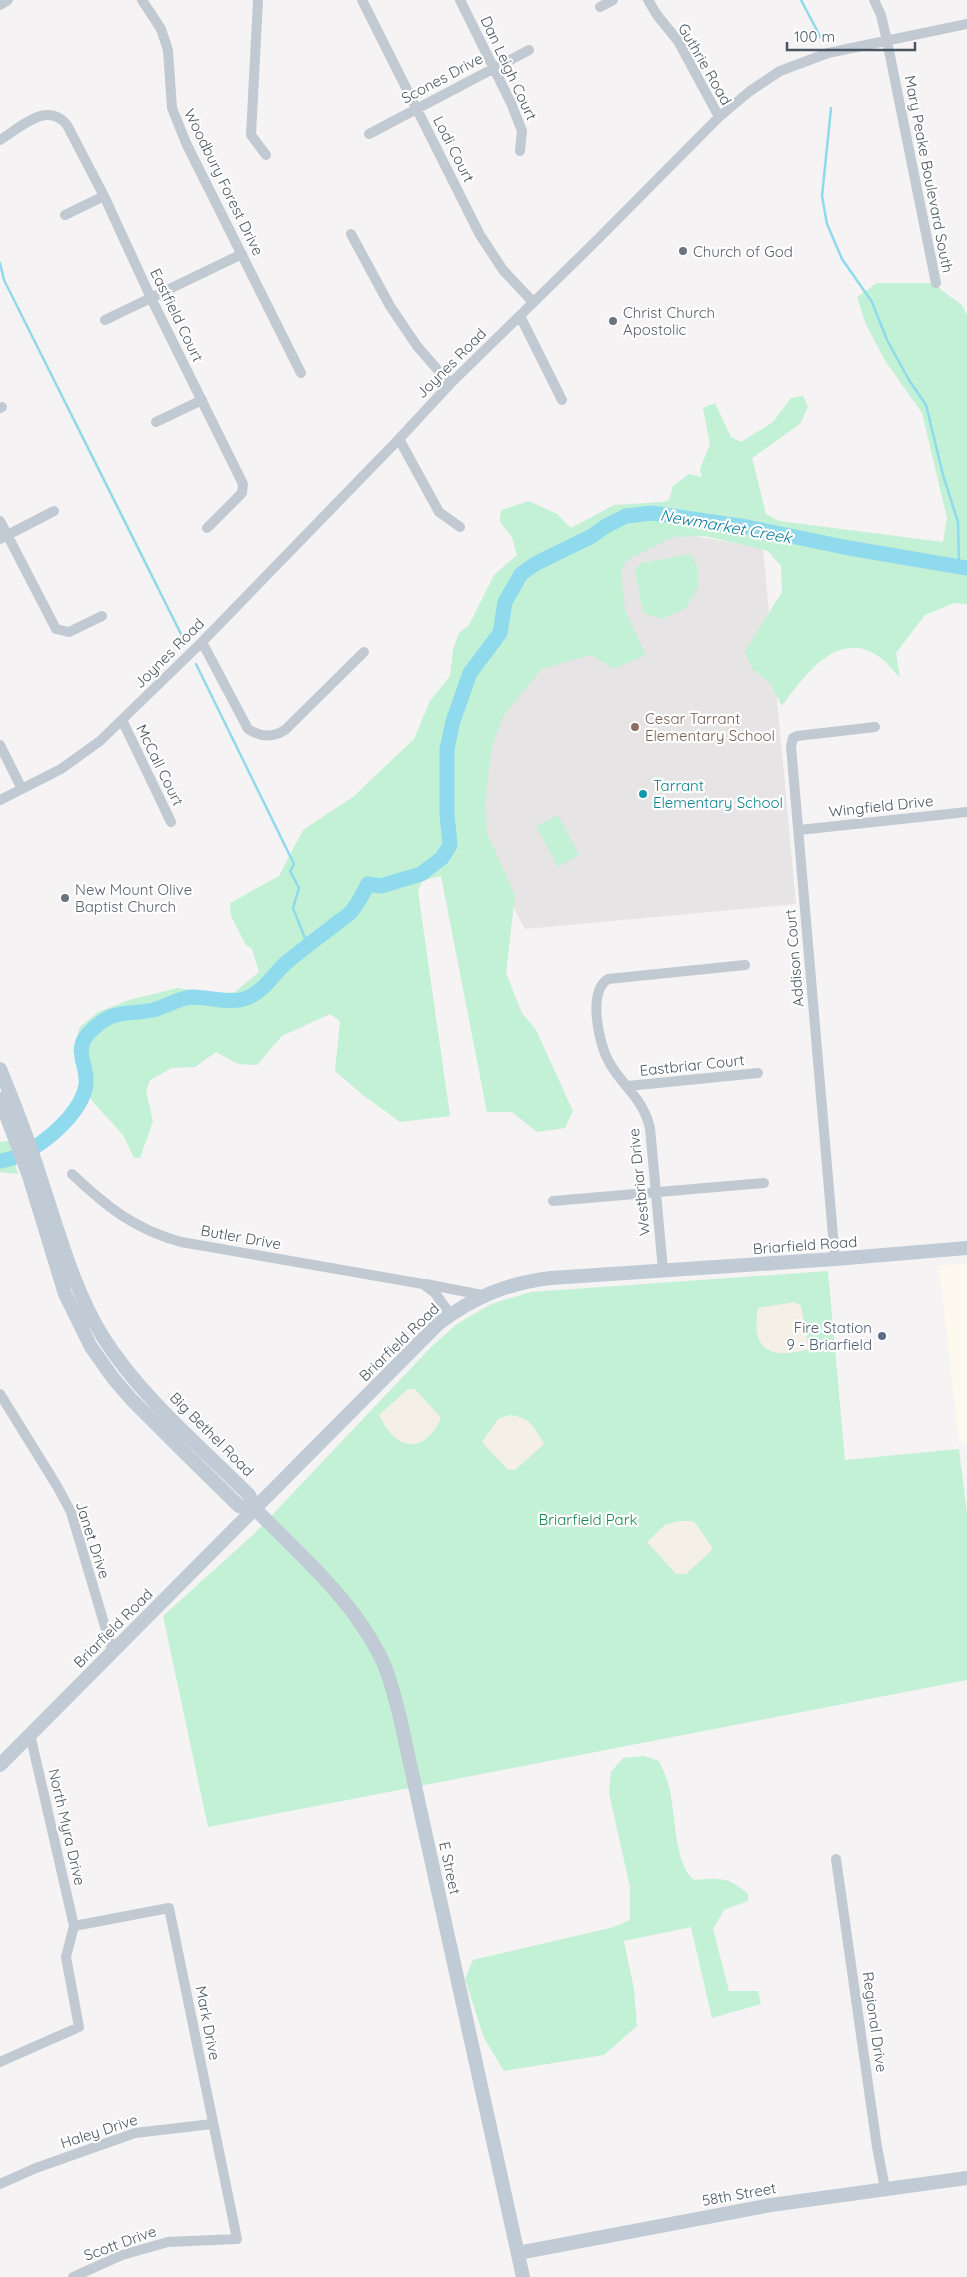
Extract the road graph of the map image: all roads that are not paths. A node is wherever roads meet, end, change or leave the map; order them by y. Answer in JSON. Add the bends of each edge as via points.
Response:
{"nodes":[{"id":1,"x":8,"y":0,"type":"edge"},
{"id":2,"x":142,"y":0,"type":"edge"},
{"id":3,"x":258,"y":0,"type":"edge"},
{"id":4,"x":362,"y":0,"type":"edge"},
{"id":5,"x":460,"y":0,"type":"edge"},
{"id":6,"x":613,"y":0,"type":"edge"},
{"id":7,"x":648,"y":0,"type":"edge"},
{"id":8,"x":874,"y":0,"type":"edge"},
{"id":9,"x":0,"y":5,"type":"edge"},
{"id":10,"x":600,"y":7,"type":"dead end"},
{"id":11,"x":967,"y":24,"type":"edge"},
{"id":12,"x":888,"y":41,"type":"junction"},
{"id":13,"x":529,"y":50,"type":"dead end"},
{"id":14,"x":494,"y":68,"type":"junction"},
{"id":15,"x":416,"y":108,"type":"junction"},
{"id":16,"x":719,"y":117,"type":"junction"},
{"id":17,"x":369,"y":134,"type":"dead end"},
{"id":18,"x":0,"y":140,"type":"edge"},
{"id":19,"x":520,"y":151,"type":"dead end"},
{"id":20,"x":266,"y":154,"type":"dead end"},
{"id":21,"x":104,"y":196,"type":"junction"},
{"id":22,"x":65,"y":215,"type":"dead end"},
{"id":23,"x":351,"y":234,"type":"dead end"},
{"id":24,"x":242,"y":254,"type":"junction"},
{"id":25,"x":936,"y":283,"type":"dead end"},
{"id":26,"x":151,"y":298,"type":"junction"},
{"id":27,"x":533,"y":302,"type":"junction"},
{"id":28,"x":520,"y":316,"type":"junction"},
{"id":29,"x":105,"y":320,"type":"dead end"},
{"id":30,"x":301,"y":373,"type":"dead end"},
{"id":31,"x":450,"y":384,"type":"junction"},
{"id":32,"x":202,"y":400,"type":"junction"},
{"id":33,"x":562,"y":400,"type":"dead end"},
{"id":34,"x":156,"y":422,"type":"dead end"},
{"id":35,"x":399,"y":439,"type":"junction"},
{"id":36,"x":54,"y":511,"type":"dead end"},
{"id":37,"x":0,"y":521,"type":"edge"},
{"id":38,"x":207,"y":528,"type":"dead end"},
{"id":39,"x":460,"y":528,"type":"dead end"},
{"id":40,"x":4,"y":537,"type":"edge"},
{"id":41,"x":102,"y":616,"type":"dead end"},
{"id":42,"x":202,"y":642,"type":"junction"},
{"id":43,"x":364,"y":652,"type":"dead end"},
{"id":44,"x":122,"y":720,"type":"junction"},
{"id":45,"x":876,"y":727,"type":"dead end"},
{"id":46,"x":0,"y":744,"type":"edge"},
{"id":47,"x":22,"y":789,"type":"junction"},
{"id":48,"x":0,"y":800,"type":"edge"},
{"id":49,"x":967,"y":812,"type":"edge"},
{"id":50,"x":171,"y":822,"type":"dead end"},
{"id":51,"x":798,"y":830,"type":"junction"},
{"id":52,"x":745,"y":965,"type":"dead end"},
{"id":53,"x":0,"y":1069,"type":"edge"},
{"id":54,"x":758,"y":1073,"type":"dead end"},
{"id":55,"x":628,"y":1086,"type":"junction"},
{"id":56,"x":0,"y":1099,"type":"edge"},
{"id":57,"x":19,"y":1132,"type":"junction"},
{"id":58,"x":72,"y":1174,"type":"dead end"},
{"id":59,"x":764,"y":1183,"type":"dead end"},
{"id":60,"x":657,"y":1192,"type":"junction"},
{"id":61,"x":553,"y":1201,"type":"dead end"},
{"id":62,"x":967,"y":1248,"type":"edge"},
{"id":63,"x":835,"y":1259,"type":"junction"},
{"id":64,"x":663,"y":1270,"type":"junction"},
{"id":65,"x":423,"y":1284,"type":"junction"},
{"id":66,"x":482,"y":1295,"type":"junction"},
{"id":67,"x":450,"y":1314,"type":"junction"},
{"id":68,"x":0,"y":1394,"type":"edge"},
{"id":69,"x":255,"y":1509,"type":"junction"},
{"id":70,"x":112,"y":1650,"type":"junction"},
{"id":71,"x":30,"y":1734,"type":"junction"},
{"id":72,"x":0,"y":1765,"type":"edge"},
{"id":73,"x":836,"y":1859,"type":"dead end"},
{"id":74,"x":74,"y":1926,"type":"junction"},
{"id":75,"x":0,"y":2062,"type":"edge"},
{"id":76,"x":212,"y":2124,"type":"junction"},
{"id":77,"x":967,"y":2178,"type":"edge"},
{"id":78,"x":0,"y":2184,"type":"edge"},
{"id":79,"x":885,"y":2188,"type":"junction"},
{"id":80,"x":237,"y":2239,"type":"joint"},
{"id":81,"x":518,"y":2253,"type":"junction"},
{"id":82,"x":74,"y":2277,"type":"edge"},
{"id":83,"x":524,"y":2277,"type":"edge"}],
"edges":[{"from":1,"to":9,"type":"street"},
{"from":2,"to":24,"type":"street","name":"Woodbury Forest Drive","via":[[161,29],[168,50],[172,108]]},
{"from":3,"to":20,"type":"street","via":[[251,135]]},
{"from":4,"to":15,"type":"street","name":"Lodi Court"},
{"from":5,"to":14,"type":"street","name":"Dan Leigh Court"},
{"from":6,"to":10,"type":"street"},
{"from":7,"to":16,"type":"street","name":"Guthrie Road","via":[[678,41]]},
{"from":8,"to":12,"type":"street","name":"Mary Peake Boulevard South"},
{"from":11,"to":12,"type":"street","name":"Joynes Road"},
{"from":12,"to":16,"type":"street","name":"Joynes Road","via":[[828,53],[780,71]]},
{"from":12,"to":25,"type":"street","name":"Mary Peake Boulevard South"},
{"from":13,"to":14,"type":"street","name":"Scones Drive"},
{"from":14,"to":15,"type":"street","name":"Scones Drive"},
{"from":14,"to":19,"type":"street","name":"Dan Leigh Court","via":[[522,131]]},
{"from":15,"to":17,"type":"street","name":"Scones Drive"},
{"from":15,"to":27,"type":"street","name":"Lodi Court","via":[[480,234],[502,270]]},
{"from":16,"to":27,"type":"street","name":"Joynes Road"},
{"from":18,"to":21,"type":"street","name":"Eastfield Court","via":[[42,114],[61,117]]},
{"from":21,"to":22,"type":"street"},
{"from":21,"to":26,"type":"street","name":"Eastfield Court"},
{"from":23,"to":31,"type":"street","via":[[390,306],[417,346]]},
{"from":24,"to":26,"type":"street"},
{"from":24,"to":30,"type":"street","name":"Woodbury Forest Drive"},
{"from":26,"to":29,"type":"street"},
{"from":26,"to":32,"type":"street","name":"Eastfield Court"},
{"from":27,"to":28,"type":"street","name":"Joynes Road"},
{"from":28,"to":31,"type":"street","name":"Joynes Road"},
{"from":28,"to":33,"type":"street"},
{"from":31,"to":35,"type":"street","name":"Joynes Road"},
{"from":32,"to":34,"type":"street"},
{"from":32,"to":38,"type":"street","name":"Eastfield Court","via":[[243,484],[242,493]]},
{"from":35,"to":39,"type":"street","via":[[439,512]]},
{"from":35,"to":42,"type":"street","name":"Joynes Road"},
{"from":36,"to":40,"type":"street"},
{"from":37,"to":40,"type":"street"},
{"from":40,"to":41,"type":"street","via":[[56,629],[69,632]]},
{"from":42,"to":43,"type":"street","via":[[248,729],[266,736],[285,730]]},
{"from":42,"to":44,"type":"street","name":"Joynes Road"},
{"from":44,"to":47,"type":"street","name":"Joynes Road","via":[[74,761]]},
{"from":44,"to":50,"type":"street","name":"McCall Court"},
{"from":45,"to":51,"type":"street","name":"Addison Court","via":[[803,734],[793,738]]},
{"from":46,"to":47,"type":"street"},
{"from":47,"to":48,"type":"street","name":"Joynes Road"},
{"from":49,"to":51,"type":"street","name":"Wingfield Drive"},
{"from":51,"to":63,"type":"street","name":"Addison Court"},
{"from":52,"to":55,"type":"street","name":"Westbriar Drive","via":[[615,977],[603,982],[596,994],[601,1040],[610,1063]]},
{"from":53,"to":57,"type":"main road","name":"Big Bethel Road"},
{"from":54,"to":55,"type":"street","name":"Eastbriar Court"},
{"from":55,"to":60,"type":"street","name":"Westbriar Drive","via":[[647,1114]]},
{"from":56,"to":57,"type":"main road","name":"Big Bethel Road"},
{"from":57,"to":69,"type":"main road","name":"Big Bethel Road","via":[[75,1278],[104,1338],[134,1379],[250,1495]]},
{"from":58,"to":65,"type":"street","name":"Butler Drive","via":[[106,1206],[156,1235]]},
{"from":59,"to":60,"type":"street"},
{"from":60,"to":61,"type":"street"},
{"from":60,"to":64,"type":"street","name":"Westbriar Drive"},
{"from":62,"to":63,"type":"main road","name":"Briarfield Road"},
{"from":63,"to":64,"type":"main road","name":"Briarfield Road"},
{"from":64,"to":66,"type":"main road","name":"Briarfield Road","via":[[531,1280]]},
{"from":65,"to":66,"type":"street","name":"Butler Drive"},
{"from":65,"to":67,"type":"street","via":[[435,1293]]},
{"from":66,"to":67,"type":"main road","name":"Briarfield Road"},
{"from":67,"to":69,"type":"main road","name":"Briarfield Road"},
{"from":68,"to":70,"type":"street","name":"Janet Drive","via":[[71,1512]]},
{"from":69,"to":70,"type":"main road","name":"Briarfield Road"},
{"from":69,"to":81,"type":"main road","name":"E Street","via":[[335,1591],[368,1636],[387,1673],[400,1718]]},
{"from":70,"to":71,"type":"main road","name":"Briarfield Road"},
{"from":71,"to":72,"type":"main road","name":"Briarfield Road"},
{"from":71,"to":74,"type":"street","name":"North Myra Drive"},
{"from":73,"to":79,"type":"street","name":"Regional Drive"},
{"from":74,"to":75,"type":"street","via":[[66,1957],[79,2026]]},
{"from":74,"to":76,"type":"street","name":"Mark Drive","via":[[169,1908]]},
{"from":76,"to":78,"type":"street","name":"Haley Drive","via":[[135,2133]]},
{"from":76,"to":80,"type":"street","name":"Mark Drive"},
{"from":77,"to":79,"type":"main road","name":"58th Street"},
{"from":79,"to":81,"type":"main road","name":"58th Street","via":[[771,2205]]},
{"from":80,"to":82,"type":"street","name":"Scott Drive","via":[[168,2242],[122,2255]]},
{"from":81,"to":83,"type":"main road","name":"E Street"}]}
